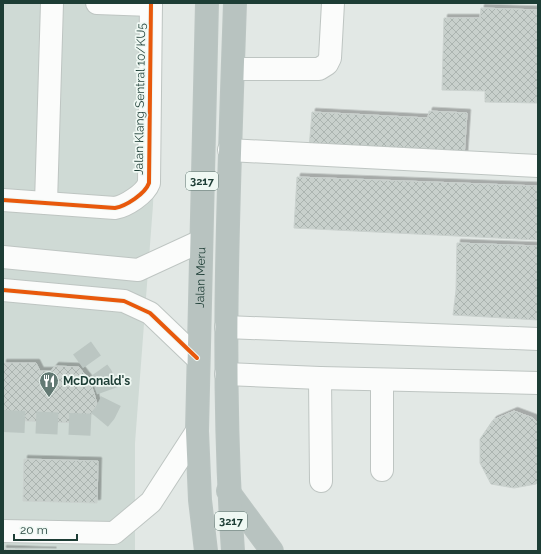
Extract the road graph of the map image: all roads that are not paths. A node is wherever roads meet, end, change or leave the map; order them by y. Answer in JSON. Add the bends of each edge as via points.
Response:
{"nodes":[{"id":1,"x":52,"y":3,"type":"edge"},
{"id":2,"x":97,"y":3,"type":"edge"},
{"id":3,"x":207,"y":3,"type":"edge"},
{"id":4,"x":235,"y":3,"type":"edge"},
{"id":5,"x":333,"y":3,"type":"edge"},
{"id":6,"x":151,"y":4,"type":"edge"},
{"id":7,"x":232,"y":69,"type":"junction"},
{"id":8,"x":229,"y":150,"type":"junction"},
{"id":9,"x":538,"y":166,"type":"edge"},
{"id":10,"x":3,"y":200,"type":"edge"},
{"id":11,"x":46,"y":203,"type":"junction"},
{"id":12,"x":201,"y":241,"type":"junction"},
{"id":13,"x":3,"y":257,"type":"edge"},
{"id":14,"x":3,"y":290,"type":"edge"},
{"id":15,"x":226,"y":328,"type":"junction"},
{"id":16,"x":538,"y":339,"type":"edge"},
{"id":17,"x":197,"y":358,"type":"junction"},
{"id":18,"x":226,"y":374,"type":"junction"},
{"id":19,"x":320,"y":378,"type":"junction"},
{"id":20,"x":382,"y":380,"type":"junction"},
{"id":21,"x":538,"y":383,"type":"edge"},
{"id":22,"x":197,"y":431,"type":"junction"},
{"id":23,"x":382,"y":470,"type":"dead end"},
{"id":24,"x":321,"y":480,"type":"dead end"},
{"id":25,"x":228,"y":490,"type":"junction"},
{"id":26,"x":3,"y":531,"type":"edge"},
{"id":27,"x":206,"y":551,"type":"edge"},
{"id":28,"x":233,"y":551,"type":"edge"},
{"id":29,"x":272,"y":551,"type":"edge"}],
"edges":[{"from":1,"to":11,"type":"street"},
{"from":2,"to":6,"type":"street"},
{"from":3,"to":12,"type":"highway","name":"Jalan Meru","number":"3217"},
{"from":4,"to":7,"type":"highway","number":"3217"},
{"from":5,"to":7,"type":"street","via":[[330,58],[327,64],[319,69]]},
{"from":6,"to":11,"type":"street","name":"Jalan Klang Sentral 10/KU5","via":[[148,188],[122,207]]},
{"from":7,"to":8,"type":"highway","number":"3217"},
{"from":8,"to":9,"type":"street"},
{"from":8,"to":15,"type":"highway","number":"3217"},
{"from":10,"to":11,"type":"street","name":"Jalan Klang Sentral 10/KU5"},
{"from":12,"to":13,"type":"street","via":[[138,270]]},
{"from":12,"to":17,"type":"highway","name":"Jalan Meru","number":"3217"},
{"from":14,"to":17,"type":"street","via":[[124,301],[150,313]]},
{"from":15,"to":16,"type":"street"},
{"from":15,"to":18,"type":"highway","number":"3217"},
{"from":17,"to":22,"type":"highway","name":"Jalan Meru","number":"3217"},
{"from":18,"to":19,"type":"street"},
{"from":18,"to":25,"type":"highway","number":"3217"},
{"from":19,"to":20,"type":"street"},
{"from":19,"to":24,"type":"street"},
{"from":20,"to":21,"type":"street"},
{"from":20,"to":23,"type":"street"},
{"from":22,"to":26,"type":"street","via":[[150,502],[114,533]]},
{"from":22,"to":27,"type":"highway","name":"Jalan Meru","number":"3217","via":[[200,500]]},
{"from":25,"to":28,"type":"highway","number":"3217"},
{"from":25,"to":29,"type":"highway"}]}
